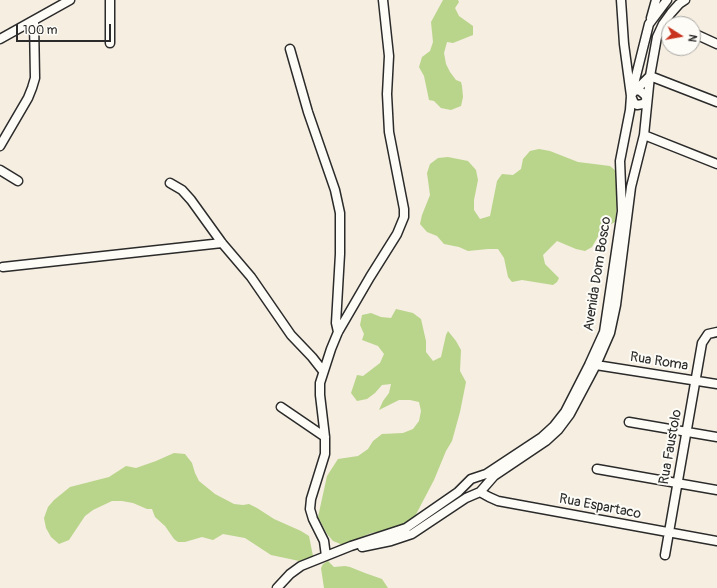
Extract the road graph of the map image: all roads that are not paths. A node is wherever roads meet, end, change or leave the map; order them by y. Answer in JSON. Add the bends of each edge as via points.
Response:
{"nodes":[{"id":1,"x":70,"y":0,"type":"edge"},
{"id":2,"x":110,"y":0,"type":"edge"},
{"id":3,"x":383,"y":0,"type":"edge"},
{"id":4,"x":621,"y":0,"type":"edge"},
{"id":5,"x":656,"y":0,"type":"edge"},
{"id":6,"x":667,"y":0,"type":"edge"},
{"id":7,"x":685,"y":0,"type":"edge"},
{"id":8,"x":671,"y":16,"type":"edge"},
{"id":9,"x":34,"y":21,"type":"junction"},
{"id":10,"x":649,"y":24,"type":"junction"},
{"id":11,"x":661,"y":31,"type":"edge"},
{"id":12,"x":701,"y":37,"type":"edge"},
{"id":13,"x":0,"y":39,"type":"edge"},
{"id":14,"x":110,"y":43,"type":"dead end"},
{"id":15,"x":717,"y":44,"type":"edge"},
{"id":16,"x":290,"y":49,"type":"dead end"},
{"id":17,"x":650,"y":76,"type":"junction"},
{"id":18,"x":634,"y":93,"type":"junction"},
{"id":19,"x":647,"y":100,"type":"junction"},
{"id":20,"x":717,"y":102,"type":"edge"},
{"id":21,"x":644,"y":135,"type":"junction"},
{"id":22,"x":0,"y":146,"type":"edge"},
{"id":23,"x":717,"y":164,"type":"edge"},
{"id":24,"x":0,"y":170,"type":"edge"},
{"id":25,"x":18,"y":181,"type":"dead end"},
{"id":26,"x":170,"y":183,"type":"dead end"},
{"id":27,"x":625,"y":212,"type":"junction"},
{"id":28,"x":222,"y":243,"type":"junction"},
{"id":29,"x":3,"y":267,"type":"dead end"},
{"id":30,"x":338,"y":332,"type":"junction"},
{"id":31,"x":717,"y":332,"type":"edge"},
{"id":32,"x":596,"y":365,"type":"junction"},
{"id":33,"x":323,"y":370,"type":"junction"},
{"id":34,"x":695,"y":381,"type":"junction"},
{"id":35,"x":717,"y":384,"type":"edge"},
{"id":36,"x":281,"y":407,"type":"dead end"},
{"id":37,"x":629,"y":422,"type":"dead end"},
{"id":38,"x":687,"y":432,"type":"junction"},
{"id":39,"x":717,"y":437,"type":"edge"},
{"id":40,"x":325,"y":438,"type":"junction"},
{"id":41,"x":597,"y":469,"type":"dead end"},
{"id":42,"x":471,"y":479,"type":"junction"},
{"id":43,"x":678,"y":483,"type":"junction"},
{"id":44,"x":717,"y":490,"type":"edge"},
{"id":45,"x":480,"y":492,"type":"junction"},
{"id":46,"x":669,"y":533,"type":"junction"},
{"id":47,"x":717,"y":541,"type":"edge"},
{"id":48,"x":351,"y":546,"type":"junction"},
{"id":49,"x":326,"y":556,"type":"junction"},
{"id":50,"x":666,"y":556,"type":"dead end"},
{"id":51,"x":277,"y":588,"type":"edge"}],
"edges":[{"from":1,"to":9,"type":"street"},
{"from":2,"to":14,"type":"street"},
{"from":3,"to":30,"type":"street","via":[[389,56],[389,132],[404,217],[397,234]]},
{"from":4,"to":18,"type":"street","via":[[624,44]]},
{"from":5,"to":10,"type":"street"},
{"from":6,"to":10,"type":"street"},
{"from":7,"to":8,"type":"street"},
{"from":9,"to":13,"type":"street"},
{"from":9,"to":22,"type":"street","via":[[32,88]]},
{"from":10,"to":18,"type":"street"},
{"from":11,"to":17,"type":"street","via":[[657,37]]},
{"from":12,"to":15,"type":"street"},
{"from":16,"to":30,"type":"street","via":[[340,213],[336,323]]},
{"from":17,"to":18,"type":"street"},
{"from":17,"to":19,"type":"street"},
{"from":17,"to":20,"type":"street"},
{"from":18,"to":19,"type":"street","via":[[642,92]]},
{"from":18,"to":19,"type":"street","via":[[636,105]]},
{"from":18,"to":27,"type":"street","via":[[620,161]]},
{"from":19,"to":21,"type":"street"},
{"from":21,"to":23,"type":"street"},
{"from":21,"to":27,"type":"street"},
{"from":24,"to":25,"type":"street"},
{"from":26,"to":28,"type":"street","via":[[182,190],[191,200]]},
{"from":27,"to":32,"type":"street","name":"Avenida Dom Bosco","via":[[616,305],[610,333]]},
{"from":27,"to":42,"type":"street","name":"Avenida Dom Bosco","via":[[604,332],[565,412],[542,437],[486,474]]},
{"from":28,"to":29,"type":"street"},
{"from":28,"to":33,"type":"street","via":[[251,277],[291,335]]},
{"from":30,"to":33,"type":"street"},
{"from":31,"to":34,"type":"street","name":"Rua Faustolo","via":[[708,334],[702,343]]},
{"from":32,"to":34,"type":"street","name":"Rua Roma"},
{"from":32,"to":45,"type":"street","name":"Avenida Dom Bosco","via":[[570,414],[558,430],[494,476]]},
{"from":33,"to":40,"type":"street","via":[[320,395]]},
{"from":34,"to":35,"type":"street","name":"Rua Roma"},
{"from":34,"to":38,"type":"street","name":"Rua Faustolo"},
{"from":36,"to":40,"type":"street"},
{"from":37,"to":38,"type":"street"},
{"from":38,"to":39,"type":"street"},
{"from":38,"to":43,"type":"street","name":"Rua Faustolo"},
{"from":40,"to":49,"type":"street","via":[[325,454],[310,509],[324,541]]},
{"from":41,"to":43,"type":"street"},
{"from":42,"to":45,"type":"street","name":"Rua Espartaco","via":[[468,488]]},
{"from":42,"to":48,"type":"street","name":"Avenida Dom Bosco","via":[[458,492],[406,528]]},
{"from":43,"to":44,"type":"street"},
{"from":43,"to":46,"type":"street","name":"Rua Faustolo"},
{"from":45,"to":46,"type":"street","name":"Rua Espartaco","via":[[498,501]]},
{"from":45,"to":48,"type":"street","name":"Avenida Dom Bosco","via":[[466,498],[412,534],[365,547]]},
{"from":46,"to":47,"type":"street","name":"Rua Espartaco"},
{"from":46,"to":50,"type":"street","name":"Rua Faustolo"},
{"from":48,"to":49,"type":"street","name":"Avenida Dom Bosco"},
{"from":49,"to":51,"type":"street","name":"Avenida Dom Bosco","via":[[301,566]]}]}
